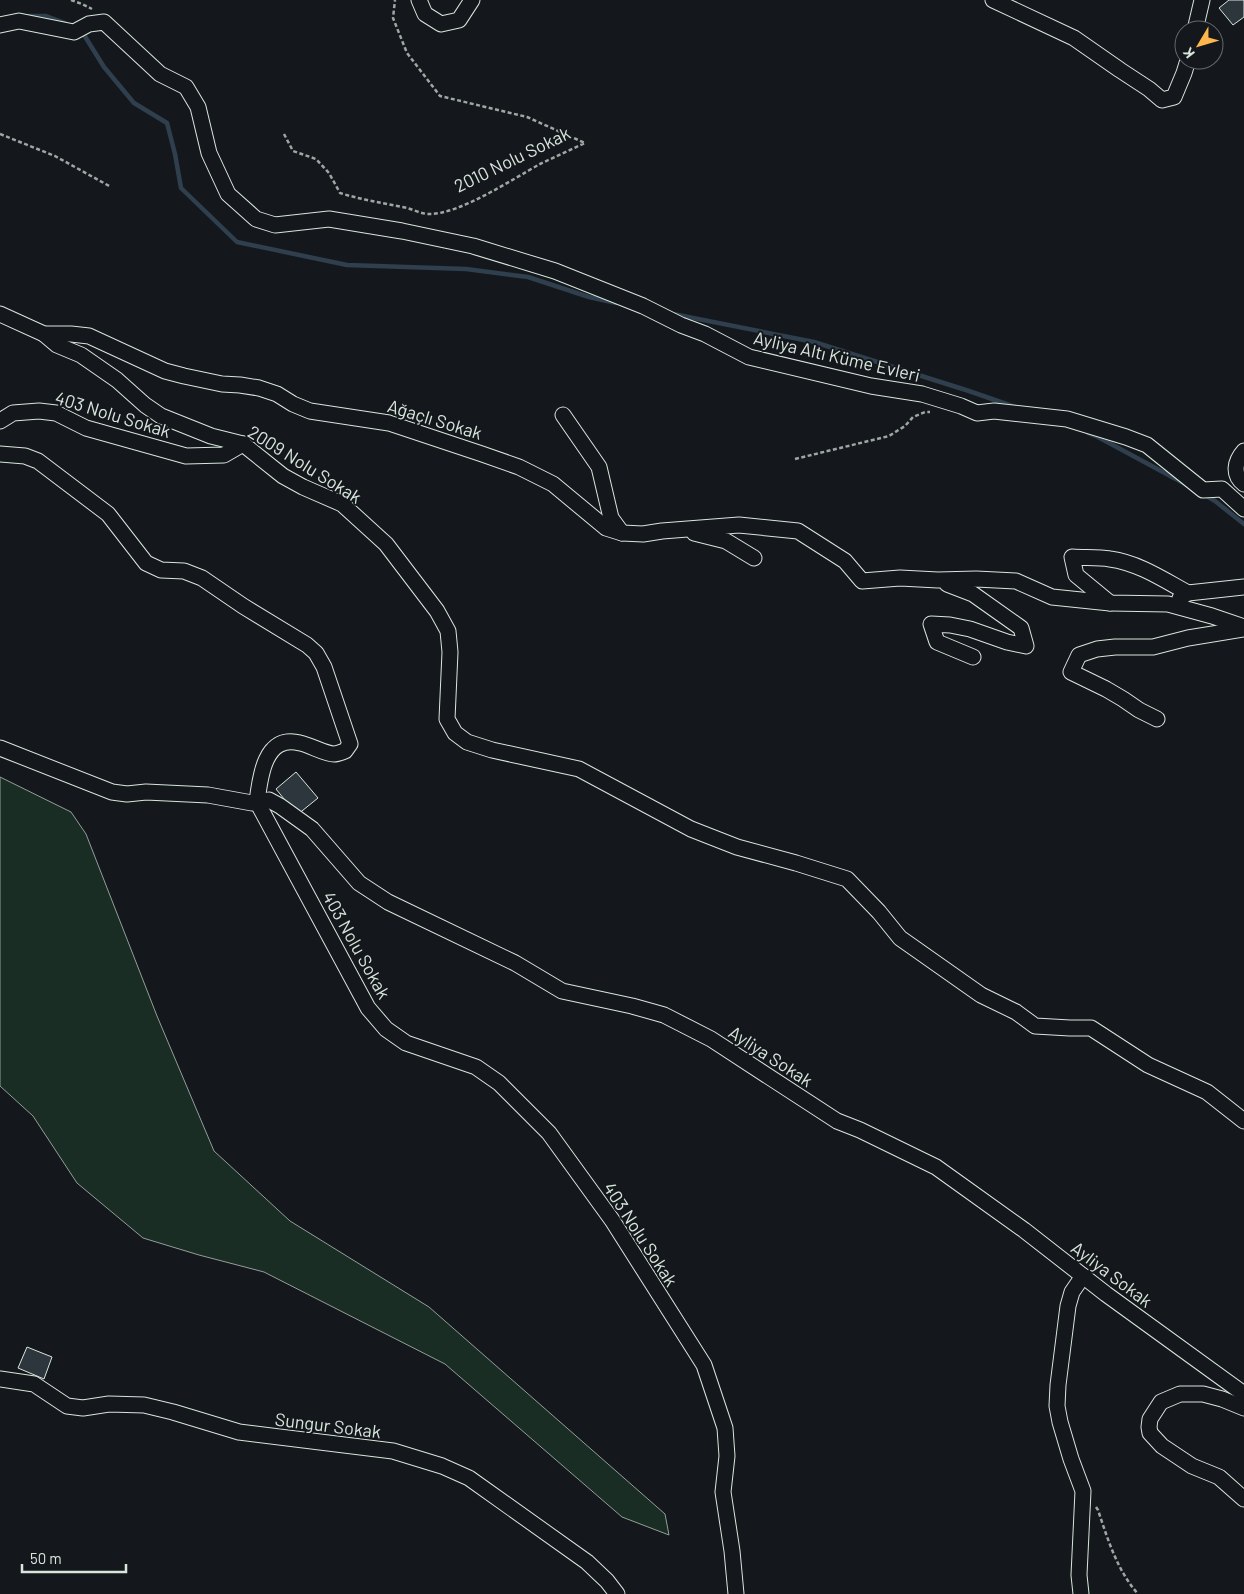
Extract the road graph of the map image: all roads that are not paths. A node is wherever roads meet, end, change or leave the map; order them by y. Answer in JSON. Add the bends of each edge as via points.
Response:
{"nodes":[{"id":1,"x":419,"y":0,"type":"edge"},
{"id":2,"x":472,"y":0,"type":"edge"},
{"id":3,"x":993,"y":0,"type":"edge"},
{"id":4,"x":1202,"y":0,"type":"edge"},
{"id":5,"x":1197,"y":20,"type":"edge"},
{"id":6,"x":0,"y":25,"type":"edge"},
{"id":7,"x":1185,"y":70,"type":"edge"},
{"id":8,"x":0,"y":314,"type":"edge"},
{"id":9,"x":44,"y":334,"type":"junction"},
{"id":10,"x":563,"y":415,"type":"dead end"},
{"id":11,"x":0,"y":421,"type":"edge"},
{"id":12,"x":243,"y":444,"type":"junction"},
{"id":13,"x":1244,"y":451,"type":"edge"},
{"id":14,"x":0,"y":454,"type":"edge"},
{"id":15,"x":1244,"y":484,"type":"edge"},
{"id":16,"x":1244,"y":509,"type":"edge"},
{"id":17,"x":681,"y":530,"type":"junction"},
{"id":18,"x":622,"y":533,"type":"junction"},
{"id":19,"x":754,"y":558,"type":"dead end"},
{"id":20,"x":938,"y":580,"type":"junction"},
{"id":21,"x":1244,"y":587,"type":"edge"},
{"id":22,"x":1188,"y":593,"type":"junction"},
{"id":23,"x":1110,"y":603,"type":"junction"},
{"id":24,"x":1168,"y":604,"type":"junction"},
{"id":25,"x":1244,"y":628,"type":"edge"},
{"id":26,"x":973,"y":657,"type":"dead end"},
{"id":27,"x":1157,"y":719,"type":"dead end"},
{"id":28,"x":0,"y":748,"type":"edge"},
{"id":29,"x":257,"y":802,"type":"junction"},
{"id":30,"x":1244,"y":1121,"type":"edge"},
{"id":31,"x":1082,"y":1276,"type":"junction"},
{"id":32,"x":0,"y":1379,"type":"edge"},
{"id":33,"x":1244,"y":1394,"type":"edge"},
{"id":34,"x":1244,"y":1408,"type":"edge"},
{"id":35,"x":1244,"y":1499,"type":"edge"},
{"id":36,"x":617,"y":1594,"type":"edge"},
{"id":37,"x":736,"y":1594,"type":"edge"},
{"id":38,"x":1081,"y":1594,"type":"edge"}],
"edges":[{"from":1,"to":2,"type":"street","via":[[425,14],[441,24],[460,20]]},
{"from":3,"to":7,"type":"street","via":[[1074,38],[1162,100],[1174,97]]},
{"from":4,"to":5,"type":"street"},
{"from":6,"to":16,"type":"street","name":"Ayliya Altı Küme Evleri","via":[[19,21],[74,32],[89,24],[104,22],[160,74],[186,86],[198,107],[210,153],[228,194],[256,219],[275,225],[329,219],[473,246],[555,271],[643,306],[749,357],[871,386],[922,394],[977,413],[994,411],[1067,419],[1147,445],[1203,490],[1222,489]]},
{"from":8,"to":9,"type":"street","name":"Ağaçlı Sokak"},
{"from":9,"to":12,"type":"street","name":"2009 Nolu Sokak","via":[[118,380],[144,405],[162,416],[211,436]]},
{"from":9,"to":18,"type":"street","name":"Ağaçlı Sokak","via":[[89,336],[175,374],[259,388],[310,411],[389,423],[482,454],[553,484],[606,528]]},
{"from":10,"to":18,"type":"street","via":[[599,467],[611,518]]},
{"from":11,"to":12,"type":"street","name":"403 Nolu Sokak","via":[[12,413],[39,411],[56,414],[86,428],[186,456],[224,455]]},
{"from":12,"to":30,"type":"street","name":"2009 Nolu Sokak","via":[[290,480],[342,504],[386,544],[437,611],[448,632],[450,652],[447,719],[455,733],[467,742],[579,769],[691,829],[737,847],[846,879],[900,938],[981,996],[1016,1012],[1035,1026],[1091,1028],[1148,1065],[1207,1092]]},
{"from":13,"to":15,"type":"street","via":[[1236,462],[1236,472]]},
{"from":14,"to":29,"type":"street","via":[[25,456],[38,461],[108,514],[146,563],[161,570],[184,571],[202,578],[316,653],[324,667],[350,744],[345,751],[333,754],[300,742],[287,741],[272,749],[260,780]]},
{"from":17,"to":18,"type":"street","name":"Ağaçlı Sokak"},
{"from":17,"to":19,"type":"street","via":[[726,541]]},
{"from":17,"to":20,"type":"street","name":"Ağaçlı Sokak","via":[[739,525],[798,531],[845,562],[862,581]]},
{"from":20,"to":23,"type":"street","via":[[1016,581],[1052,597]]},
{"from":20,"to":26,"type":"street","via":[[973,594],[1021,628],[1026,646],[970,629],[931,624],[937,642]]},
{"from":21,"to":22,"type":"street"},
{"from":22,"to":23,"type":"street","via":[[1129,564],[1110,559],[1072,557],[1076,575]]},
{"from":22,"to":24,"type":"street"},
{"from":23,"to":24,"type":"street"},
{"from":24,"to":25,"type":"street"},
{"from":25,"to":27,"type":"street","via":[[1153,647],[1115,647],[1079,655],[1071,672]]},
{"from":28,"to":29,"type":"street","name":"Ayliya Sokak","via":[[112,792],[208,795]]},
{"from":29,"to":31,"type":"street","name":"Ayliya Sokak","via":[[269,800],[312,829],[359,883],[388,902],[515,963],[562,990],[664,1015],[711,1039],[837,1121],[936,1167]]},
{"from":29,"to":37,"type":"street","name":"403 Nolu Sokak","via":[[368,1008],[386,1029],[406,1043],[476,1067],[499,1083],[549,1133],[612,1220],[704,1365],[725,1428],[727,1456],[723,1492]]},
{"from":31,"to":33,"type":"street","name":"Ayliya Sokak"},
{"from":31,"to":38,"type":"street","via":[[1068,1306],[1057,1406],[1083,1490]]},
{"from":32,"to":36,"type":"street","name":"Sungur Sokak","via":[[34,1384],[67,1406],[144,1405],[239,1432],[393,1452],[442,1466],[469,1478],[587,1562]]},
{"from":34,"to":35,"type":"street","via":[[1203,1394],[1180,1394],[1161,1402],[1150,1419],[1149,1427],[1150,1433],[1162,1446],[1192,1466],[1219,1477]]}]}
